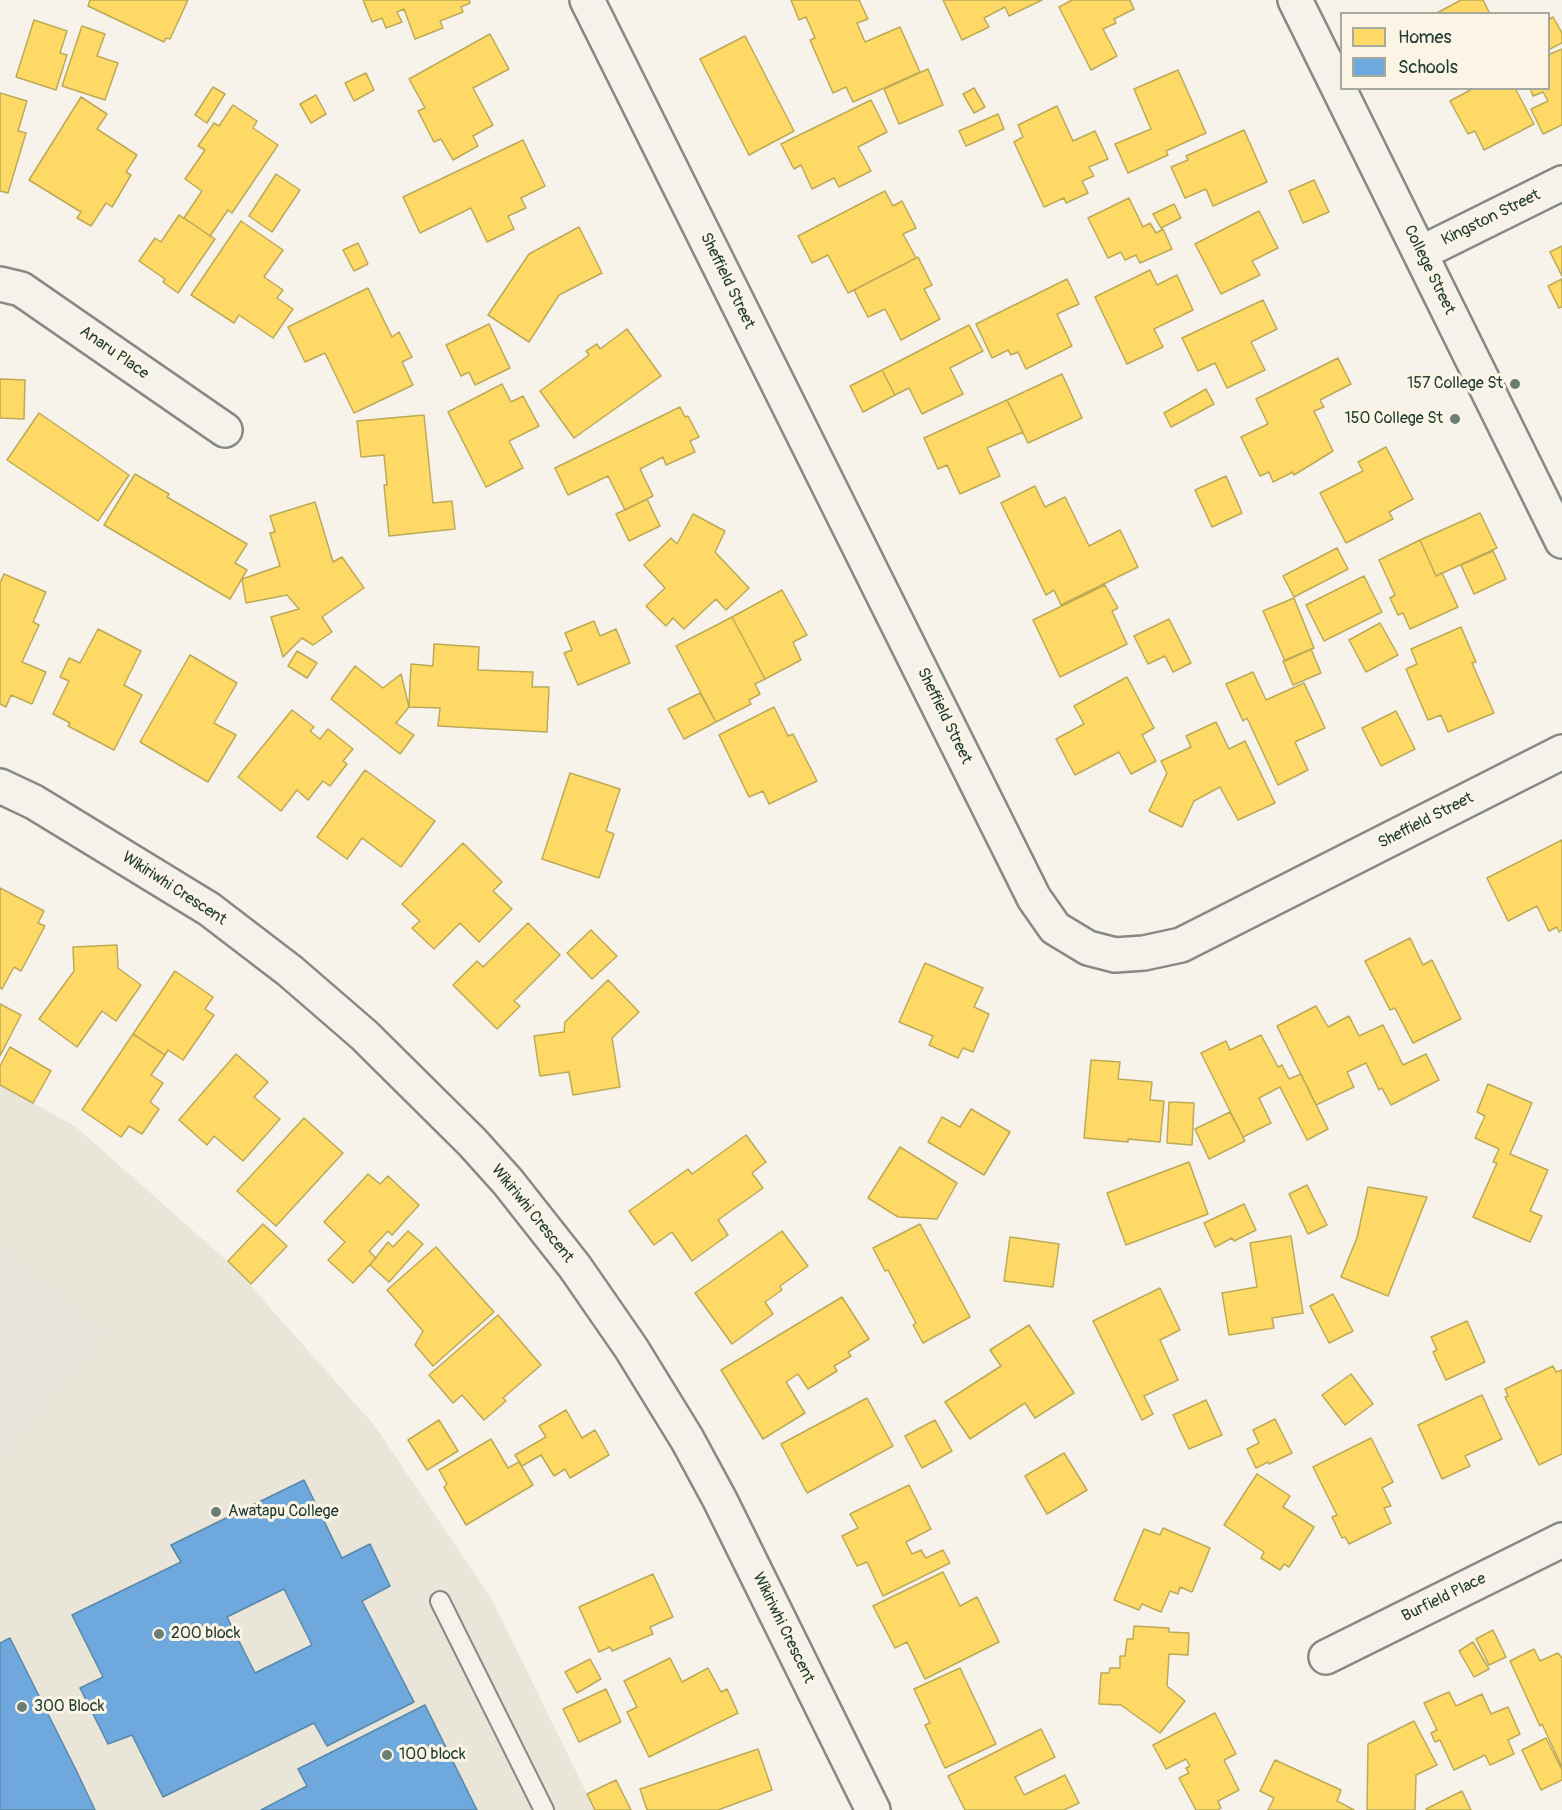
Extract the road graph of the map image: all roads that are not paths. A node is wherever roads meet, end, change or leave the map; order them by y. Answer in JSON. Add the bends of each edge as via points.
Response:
{"nodes":[{"id":1,"x":587,"y":0,"type":"edge"},
{"id":2,"x":1295,"y":0,"type":"edge"},
{"id":3,"x":1562,"y":183,"type":"edge"},
{"id":4,"x":1421,"y":253,"type":"junction"},
{"id":5,"x":0,"y":284,"type":"edge"},
{"id":6,"x":225,"y":430,"type":"dead end"},
{"id":7,"x":1562,"y":541,"type":"edge"},
{"id":8,"x":1562,"y":752,"type":"edge"},
{"id":9,"x":0,"y":786,"type":"edge"},
{"id":10,"x":1562,"y":1540,"type":"edge"},
{"id":11,"x":440,"y":1601,"type":"dead end"},
{"id":12,"x":1326,"y":1657,"type":"dead end"},
{"id":13,"x":544,"y":1810,"type":"edge"},
{"id":14,"x":873,"y":1810,"type":"edge"}],
"edges":[{"from":1,"to":8,"type":"street","name":"Sheffield Street","via":[[1034,898],[1056,928],[1088,948],[1115,955],[1181,945]]},
{"from":2,"to":4,"type":"street","name":"College Street"},
{"from":3,"to":4,"type":"street","name":"Kingston Street"},
{"from":4,"to":7,"type":"street","name":"College Street"},
{"from":5,"to":6,"type":"street","name":"Anaru Place","via":[[21,289]]},
{"from":9,"to":14,"type":"street","name":"Wikiriwhi Crescent","via":[[44,808],[209,909],[290,971],[373,1043],[508,1182],[631,1348],[687,1439]]},
{"from":10,"to":12,"type":"street","name":"Burfield Place"},
{"from":11,"to":13,"type":"lane"}]}
